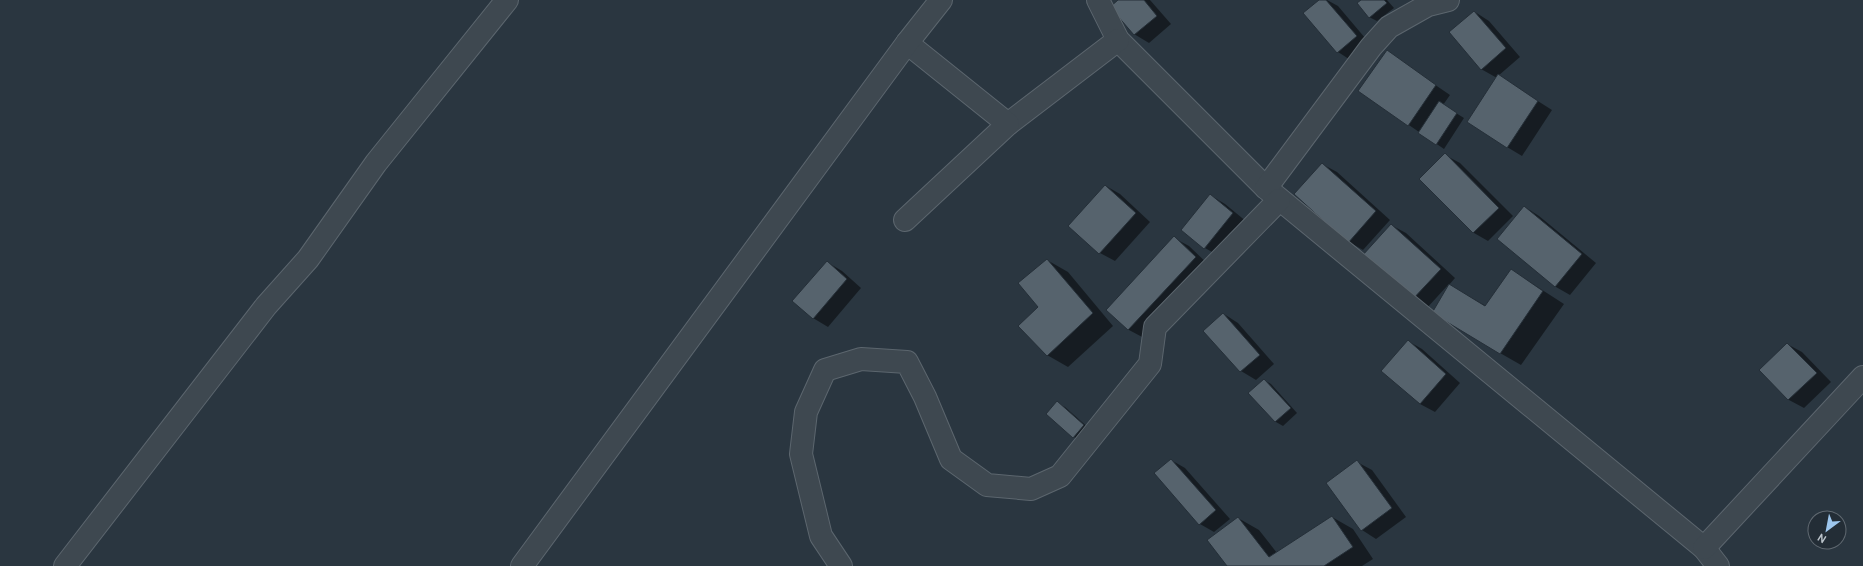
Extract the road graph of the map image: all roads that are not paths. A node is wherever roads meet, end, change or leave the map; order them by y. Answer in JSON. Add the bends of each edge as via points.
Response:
{"nodes":[{"id":1,"x":507,"y":0,"type":"edge"},
{"id":2,"x":941,"y":0,"type":"edge"},
{"id":3,"x":1098,"y":0,"type":"edge"},
{"id":4,"x":1448,"y":0,"type":"edge"},
{"id":5,"x":1118,"y":40,"type":"junction"},
{"id":6,"x":907,"y":43,"type":"junction"},
{"id":7,"x":1008,"y":124,"type":"junction"},
{"id":8,"x":1272,"y":194,"type":"junction"},
{"id":9,"x":905,"y":220,"type":"dead end"},
{"id":10,"x":1863,"y":377,"type":"edge"},
{"id":11,"x":1704,"y":548,"type":"junction"},
{"id":12,"x":65,"y":566,"type":"edge"},
{"id":13,"x":522,"y":566,"type":"edge"},
{"id":14,"x":841,"y":566,"type":"edge"},
{"id":15,"x":1718,"y":566,"type":"edge"}],
"edges":[{"from":1,"to":12,"type":"street","via":[[376,163],[308,259],[266,306]]},
{"from":2,"to":6,"type":"street"},
{"from":3,"to":5,"type":"street"},
{"from":4,"to":8,"type":"street","via":[[1428,5],[1389,27],[1371,47]]},
{"from":5,"to":7,"type":"street"},
{"from":5,"to":8,"type":"street"},
{"from":6,"to":7,"type":"street"},
{"from":6,"to":13,"type":"street"},
{"from":7,"to":9,"type":"street"},
{"from":8,"to":11,"type":"street"},
{"from":8,"to":14,"type":"street","via":[[1155,327],[1150,364],[1060,476],[1031,489],[987,485],[951,459],[907,362],[861,359],[825,370],[806,412],[801,454],[820,536]]},
{"from":10,"to":11,"type":"street"},
{"from":11,"to":15,"type":"street"}]}
